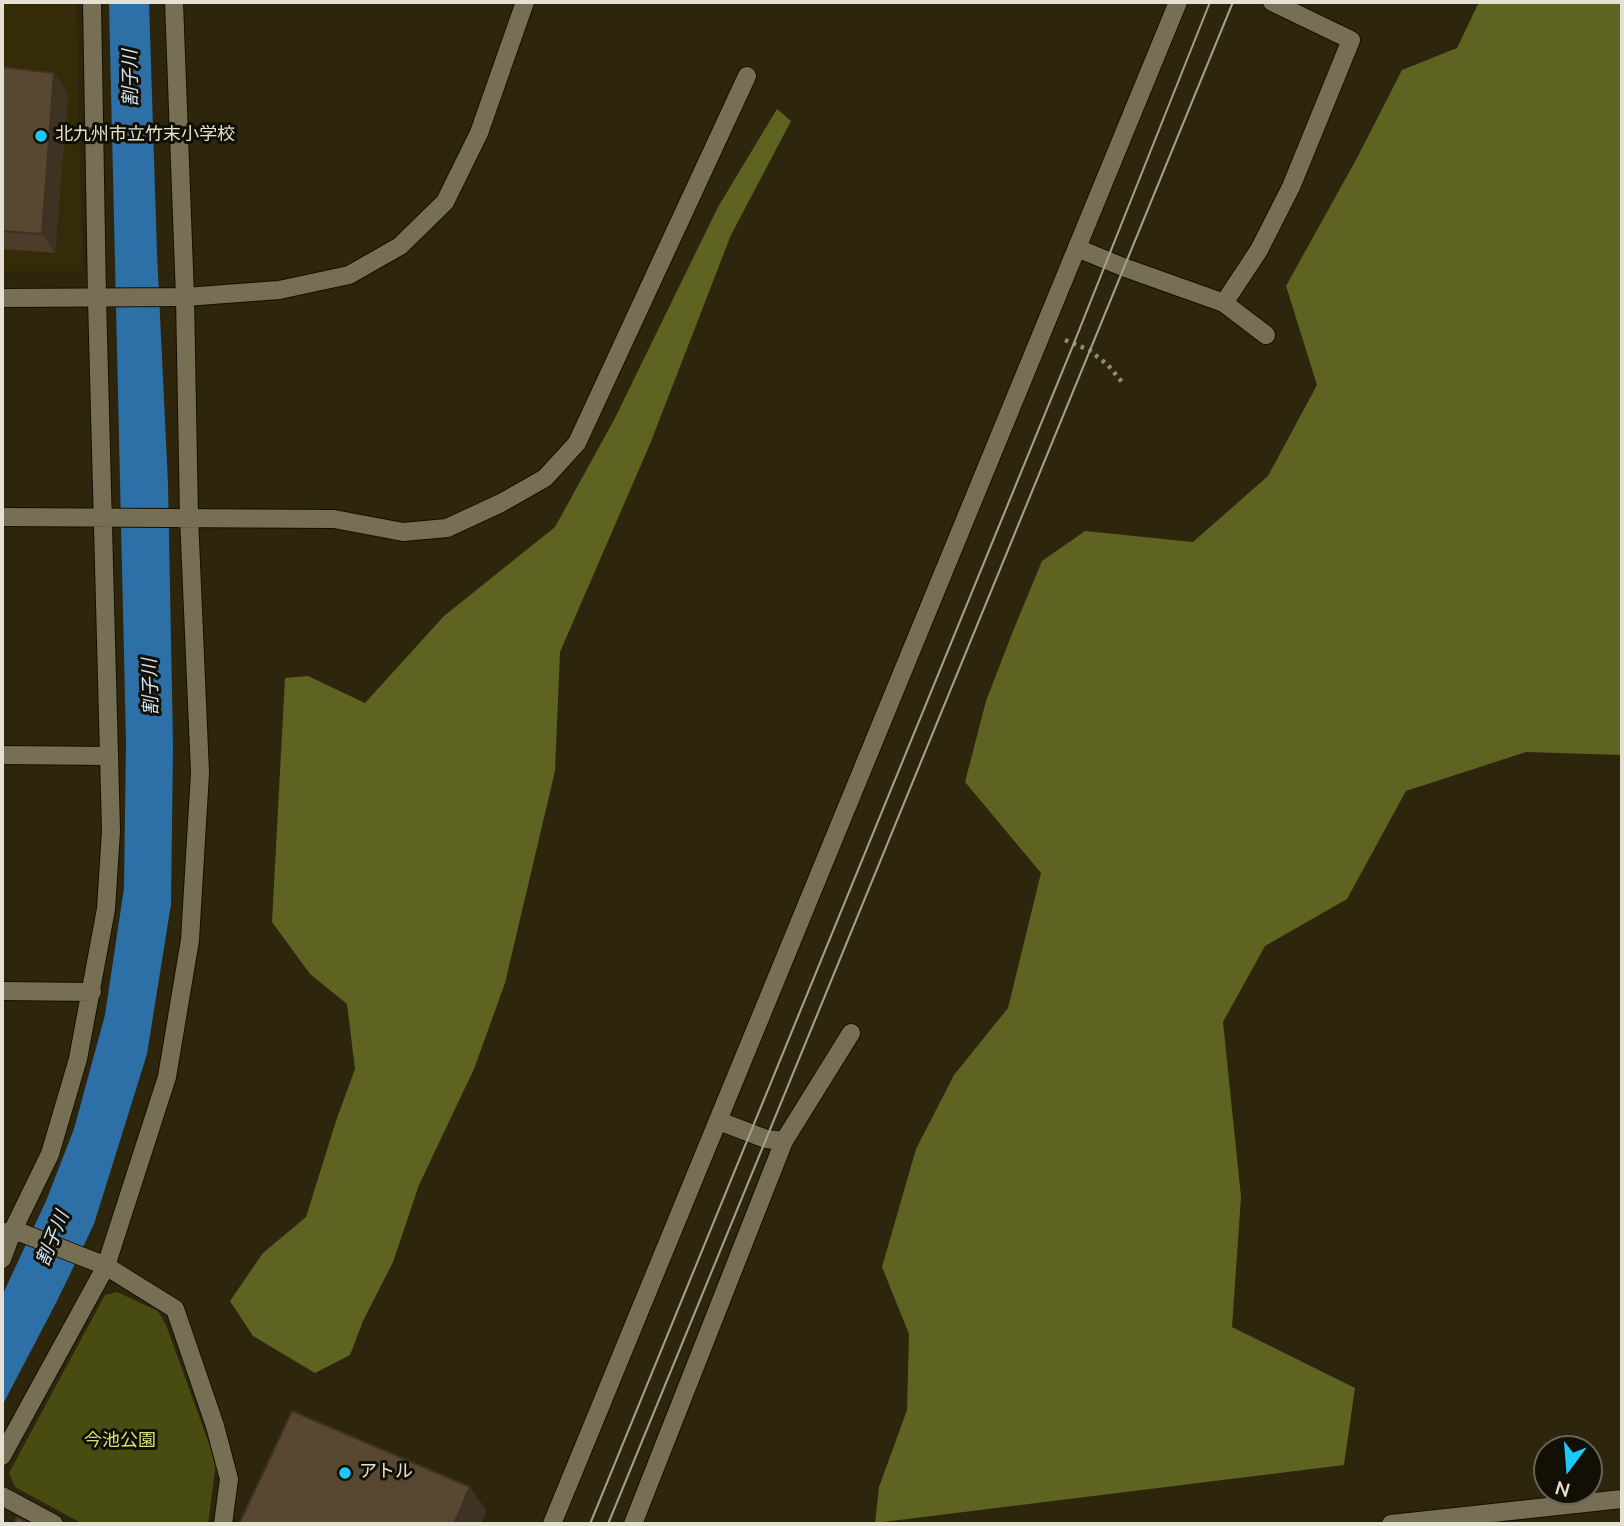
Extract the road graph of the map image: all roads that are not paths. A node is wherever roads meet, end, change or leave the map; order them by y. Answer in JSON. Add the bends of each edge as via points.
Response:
{"nodes":[{"id":1,"x":92,"y":2,"type":"edge"},
{"id":2,"x":174,"y":2,"type":"edge"},
{"id":3,"x":526,"y":2,"type":"edge"},
{"id":4,"x":1178,"y":2,"type":"edge"},
{"id":5,"x":1272,"y":2,"type":"edge"},
{"id":6,"x":747,"y":76,"type":"dead end"},
{"id":7,"x":1077,"y":248,"type":"junction"},
{"id":8,"x":179,"y":297,"type":"junction"},
{"id":9,"x":2,"y":298,"type":"edge"},
{"id":10,"x":102,"y":298,"type":"junction"},
{"id":11,"x":1224,"y":303,"type":"junction"},
{"id":12,"x":1266,"y":335,"type":"dead end"},
{"id":13,"x":2,"y":517,"type":"edge"},
{"id":14,"x":185,"y":517,"type":"junction"},
{"id":15,"x":107,"y":519,"type":"junction"},
{"id":16,"x":2,"y":755,"type":"edge"},
{"id":17,"x":109,"y":756,"type":"junction"},
{"id":18,"x":2,"y":992,"type":"edge"},
{"id":19,"x":92,"y":992,"type":"junction"},
{"id":20,"x":851,"y":1033,"type":"dead end"},
{"id":21,"x":719,"y":1122,"type":"junction"},
{"id":22,"x":784,"y":1141,"type":"junction"},
{"id":23,"x":12,"y":1232,"type":"edge"},
{"id":24,"x":2,"y":1259,"type":"edge"},
{"id":25,"x":101,"y":1264,"type":"junction"},
{"id":26,"x":2,"y":1456,"type":"edge"},
{"id":27,"x":2,"y":1496,"type":"edge"},
{"id":28,"x":1622,"y":1499,"type":"edge"},
{"id":29,"x":54,"y":1524,"type":"edge"},
{"id":30,"x":223,"y":1524,"type":"edge"},
{"id":31,"x":552,"y":1524,"type":"edge"},
{"id":32,"x":633,"y":1524,"type":"edge"},
{"id":33,"x":1391,"y":1524,"type":"edge"}],
"edges":[{"from":1,"to":10,"type":"street"},
{"from":2,"to":8,"type":"street"},
{"from":3,"to":8,"type":"street","via":[[479,133],[445,202],[400,246],[349,275],[279,290]]},
{"from":4,"to":7,"type":"street"},
{"from":5,"to":11,"type":"street","via":[[1352,40],[1291,187],[1259,250]]},
{"from":6,"to":14,"type":"street","via":[[577,443],[545,478],[447,528],[403,532],[334,519]]},
{"from":7,"to":11,"type":"street"},
{"from":7,"to":21,"type":"street"},
{"from":8,"to":10,"type":"street"},
{"from":8,"to":14,"type":"street"},
{"from":9,"to":10,"type":"street"},
{"from":10,"to":15,"type":"street"},
{"from":11,"to":12,"type":"street"},
{"from":13,"to":15,"type":"street"},
{"from":14,"to":15,"type":"street"},
{"from":14,"to":25,"type":"street","via":[[200,773],[190,940],[167,1077]]},
{"from":15,"to":17,"type":"street"},
{"from":16,"to":17,"type":"street"},
{"from":17,"to":19,"type":"street","via":[[106,909]]},
{"from":18,"to":19,"type":"street"},
{"from":19,"to":23,"type":"street","via":[[50,1154]]},
{"from":20,"to":22,"type":"street"},
{"from":21,"to":22,"type":"street"},
{"from":21,"to":31,"type":"street"},
{"from":22,"to":32,"type":"street"},
{"from":23,"to":24,"type":"street"},
{"from":23,"to":25,"type":"street"},
{"from":25,"to":26,"type":"street"},
{"from":25,"to":30,"type":"street","via":[[175,1309],[229,1479]]},
{"from":27,"to":29,"type":"street"},
{"from":28,"to":33,"type":"street"}]}
